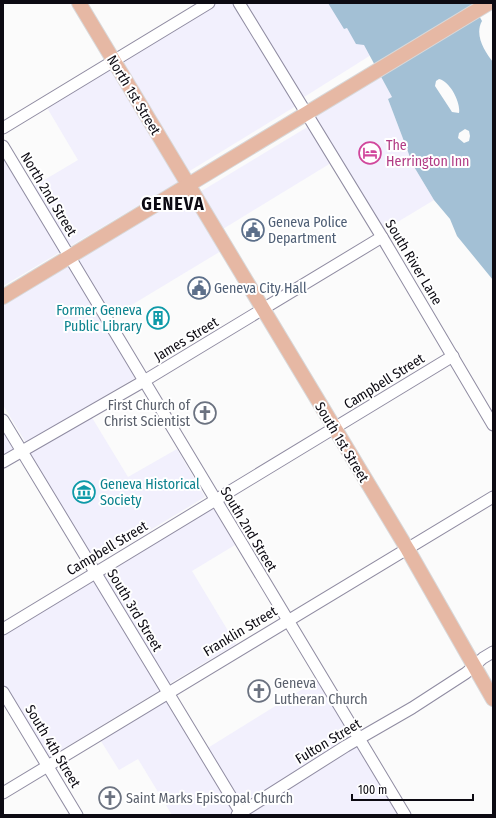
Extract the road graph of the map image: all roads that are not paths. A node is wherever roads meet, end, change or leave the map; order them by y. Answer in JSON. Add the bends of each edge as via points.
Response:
{"nodes":[{"id":1,"x":79,"y":3,"type":"edge"},
{"id":2,"x":209,"y":3,"type":"edge"},
{"id":3,"x":239,"y":3,"type":"edge"},
{"id":4,"x":489,"y":3,"type":"edge"},
{"id":5,"x":114,"y":61,"type":"junction"},
{"id":6,"x":307,"y":114,"type":"junction"},
{"id":7,"x":3,"y":128,"type":"edge"},
{"id":8,"x":3,"y":146,"type":"edge"},
{"id":9,"x":189,"y":186,"type":"junction"},
{"id":10,"x":382,"y":237,"type":"junction"},
{"id":11,"x":70,"y":257,"type":"junction"},
{"id":12,"x":3,"y":298,"type":"edge"},
{"id":13,"x":263,"y":309,"type":"junction"},
{"id":14,"x":453,"y":356,"type":"junction"},
{"id":15,"x":144,"y":381,"type":"junction"},
{"id":16,"x":3,"y":420,"type":"edge"},
{"id":17,"x":493,"y":425,"type":"edge"},
{"id":18,"x":335,"y":429,"type":"junction"},
{"id":19,"x":22,"y":451,"type":"junction"},
{"id":20,"x":3,"y":462,"type":"edge"},
{"id":21,"x":493,"y":497,"type":"edge"},
{"id":22,"x":214,"y":500,"type":"junction"},
{"id":23,"x":408,"y":550,"type":"junction"},
{"id":24,"x":95,"y":572,"type":"junction"},
{"id":25,"x":286,"y":620,"type":"junction"},
{"id":26,"x":3,"y":629,"type":"edge"},
{"id":27,"x":493,"y":652,"type":"edge"},
{"id":28,"x":474,"y":665,"type":"junction"},
{"id":29,"x":3,"y":692,"type":"edge"},
{"id":30,"x":167,"y":692,"type":"junction"},
{"id":31,"x":493,"y":699,"type":"edge"},
{"id":32,"x":359,"y":739,"type":"junction"},
{"id":33,"x":48,"y":766,"type":"junction"},
{"id":34,"x":3,"y":793,"type":"edge"},
{"id":35,"x":240,"y":814,"type":"edge"},
{"id":36,"x":77,"y":815,"type":"edge"},
{"id":37,"x":404,"y":815,"type":"edge"}],
"edges":[{"from":1,"to":5,"type":"main road","name":"North 1st Street"},
{"from":2,"to":5,"type":"street"},
{"from":3,"to":6,"type":"street","name":"South River Lane"},
{"from":4,"to":6,"type":"main road"},
{"from":5,"to":7,"type":"street"},
{"from":5,"to":9,"type":"main road","name":"North 1st Street"},
{"from":6,"to":9,"type":"main road"},
{"from":6,"to":10,"type":"street","name":"South River Lane"},
{"from":8,"to":11,"type":"street","name":"North 2nd Street"},
{"from":9,"to":11,"type":"main road"},
{"from":9,"to":13,"type":"main road","name":"South 1st Street"},
{"from":10,"to":13,"type":"street","name":"James Street"},
{"from":10,"to":14,"type":"street","name":"South River Lane"},
{"from":11,"to":12,"type":"main road"},
{"from":11,"to":15,"type":"street","name":"South 2nd Street"},
{"from":13,"to":15,"type":"street","name":"James Street"},
{"from":13,"to":18,"type":"main road","name":"South 1st Street"},
{"from":14,"to":17,"type":"street","name":"South River Lane"},
{"from":14,"to":18,"type":"street","name":"Campbell Street"},
{"from":15,"to":19,"type":"street","name":"James Street"},
{"from":15,"to":22,"type":"street","name":"South 2nd Street"},
{"from":16,"to":19,"type":"street","name":"South 3rd Street"},
{"from":18,"to":22,"type":"street","name":"Campbell Street"},
{"from":18,"to":23,"type":"main road","name":"South 1st Street"},
{"from":19,"to":20,"type":"street","name":"James Street"},
{"from":19,"to":24,"type":"street","name":"South 3rd Street"},
{"from":21,"to":23,"type":"street","name":"Franklin Street"},
{"from":22,"to":24,"type":"street","name":"Campbell Street"},
{"from":22,"to":25,"type":"street","name":"South 2nd Street"},
{"from":23,"to":25,"type":"street","name":"Franklin Street"},
{"from":23,"to":28,"type":"main road","name":"South 1st Street"},
{"from":24,"to":26,"type":"street","name":"Campbell Street"},
{"from":24,"to":30,"type":"street","name":"South 3rd Street"},
{"from":25,"to":30,"type":"street","name":"Franklin Street"},
{"from":25,"to":32,"type":"street","name":"South 2nd Street"},
{"from":27,"to":28,"type":"street","name":"Fulton Street"},
{"from":28,"to":31,"type":"main road","name":"South 1st Street"},
{"from":28,"to":32,"type":"street","name":"Fulton Street","via":[[466,673],[412,708]]},
{"from":29,"to":33,"type":"street","name":"South 4th Street"},
{"from":30,"to":33,"type":"street","name":"Franklin Street"},
{"from":30,"to":35,"type":"street","name":"South 3rd Street"},
{"from":32,"to":35,"type":"street","name":"Fulton Street"},
{"from":32,"to":37,"type":"street","name":"South 2nd Street"},
{"from":33,"to":34,"type":"street","name":"Franklin Street"},
{"from":33,"to":36,"type":"street","name":"South 4th Street"}]}
